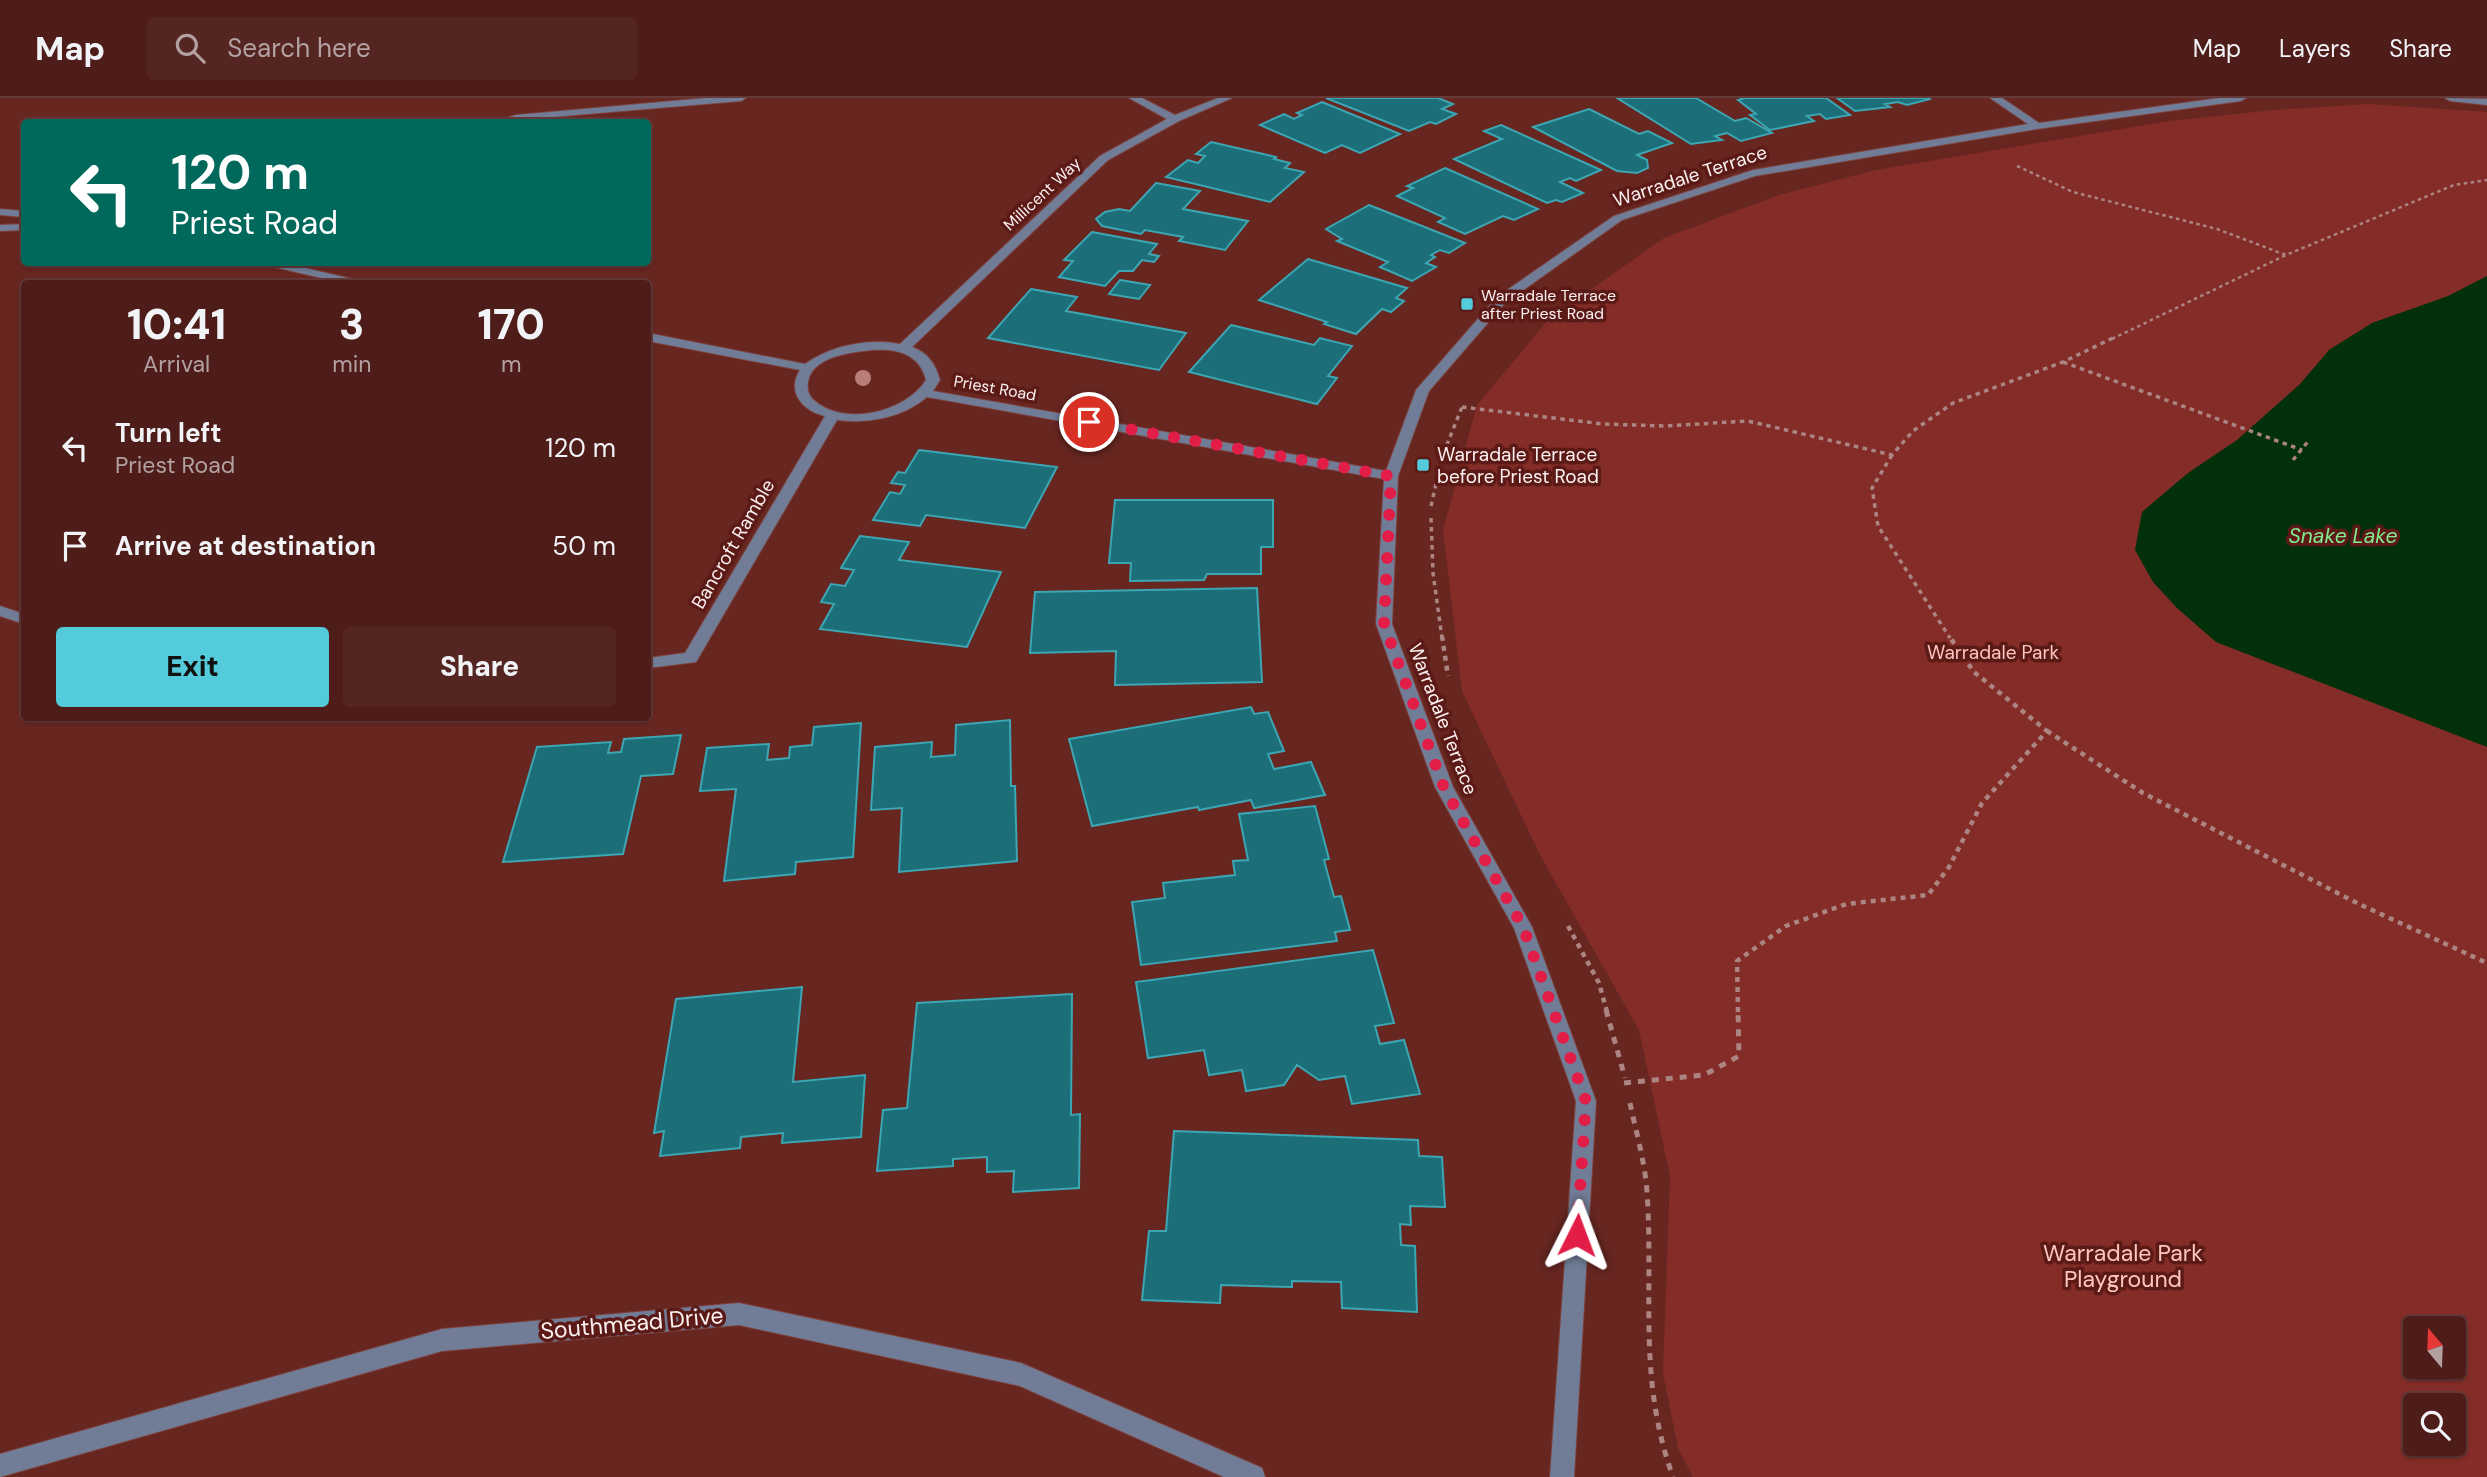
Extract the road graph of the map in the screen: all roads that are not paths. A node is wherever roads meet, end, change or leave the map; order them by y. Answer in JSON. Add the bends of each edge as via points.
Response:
{"nodes":[{"id":1,"x":741,"y":98,"type":"edge"},
{"id":2,"x":1134,"y":98,"type":"edge"},
{"id":3,"x":1227,"y":98,"type":"edge"},
{"id":4,"x":1996,"y":98,"type":"edge"},
{"id":5,"x":2241,"y":98,"type":"edge"},
{"id":6,"x":2450,"y":98,"type":"edge"},
{"id":7,"x":2487,"y":102,"type":"edge"},
{"id":8,"x":512,"y":119,"type":"edge"},
{"id":9,"x":1175,"y":119,"type":"junction"},
{"id":10,"x":2037,"y":125,"type":"junction"},
{"id":11,"x":0,"y":212,"type":"edge"},
{"id":12,"x":21,"y":214,"type":"edge"},
{"id":13,"x":0,"y":228,"type":"edge"},
{"id":14,"x":21,"y":228,"type":"edge"},
{"id":15,"x":280,"y":266,"type":"edge"},
{"id":16,"x":348,"y":280,"type":"edge"},
{"id":17,"x":651,"y":338,"type":"edge"},
{"id":18,"x":903,"y":348,"type":"junction"},
{"id":19,"x":808,"y":368,"type":"junction"},
{"id":20,"x":924,"y":393,"type":"junction"},
{"id":21,"x":833,"y":414,"type":"junction"},
{"id":22,"x":1391,"y":476,"type":"junction"},
{"id":23,"x":0,"y":611,"type":"edge"},
{"id":24,"x":21,"y":618,"type":"edge"},
{"id":25,"x":651,"y":663,"type":"edge"},
{"id":26,"x":0,"y":1466,"type":"edge"},
{"id":27,"x":1254,"y":1477,"type":"edge"},
{"id":28,"x":1562,"y":1477,"type":"edge"}],
"edges":[{"from":1,"to":8,"type":"street"},
{"from":2,"to":9,"type":"street"},
{"from":3,"to":9,"type":"street","name":"Millicent Way"},
{"from":4,"to":10,"type":"street"},
{"from":5,"to":10,"type":"street","name":"Warradale Terrace"},
{"from":6,"to":7,"type":"street"},
{"from":9,"to":18,"type":"street","name":"Millicent Way","via":[[1104,158]]},
{"from":10,"to":22,"type":"street","name":"Warradale Terrace","via":[[1753,173],[1618,218],[1502,300],[1423,390]]},
{"from":11,"to":12,"type":"street"},
{"from":13,"to":14,"type":"street"},
{"from":15,"to":16,"type":"street"},
{"from":17,"to":19,"type":"street"},
{"from":18,"to":19,"type":"street","via":[[850,348]]},
{"from":18,"to":20,"type":"street","via":[[921,355],[931,366],[933,380]]},
{"from":19,"to":21,"type":"street","via":[[800,382],[802,395],[813,406]]},
{"from":20,"to":21,"type":"street","via":[[908,405],[884,413]]},
{"from":20,"to":22,"type":"street","name":"Priest Road"},
{"from":21,"to":25,"type":"street","name":"Bancroft Ramble","via":[[690,658]]},
{"from":22,"to":28,"type":"street","name":"Warradale Terrace","via":[[1384,624],[1444,788],[1523,927],[1586,1101]]},
{"from":23,"to":24,"type":"street"},
{"from":26,"to":27,"type":"street","name":"Southmead Drive","via":[[442,1340],[739,1314],[1021,1375]]}]}
